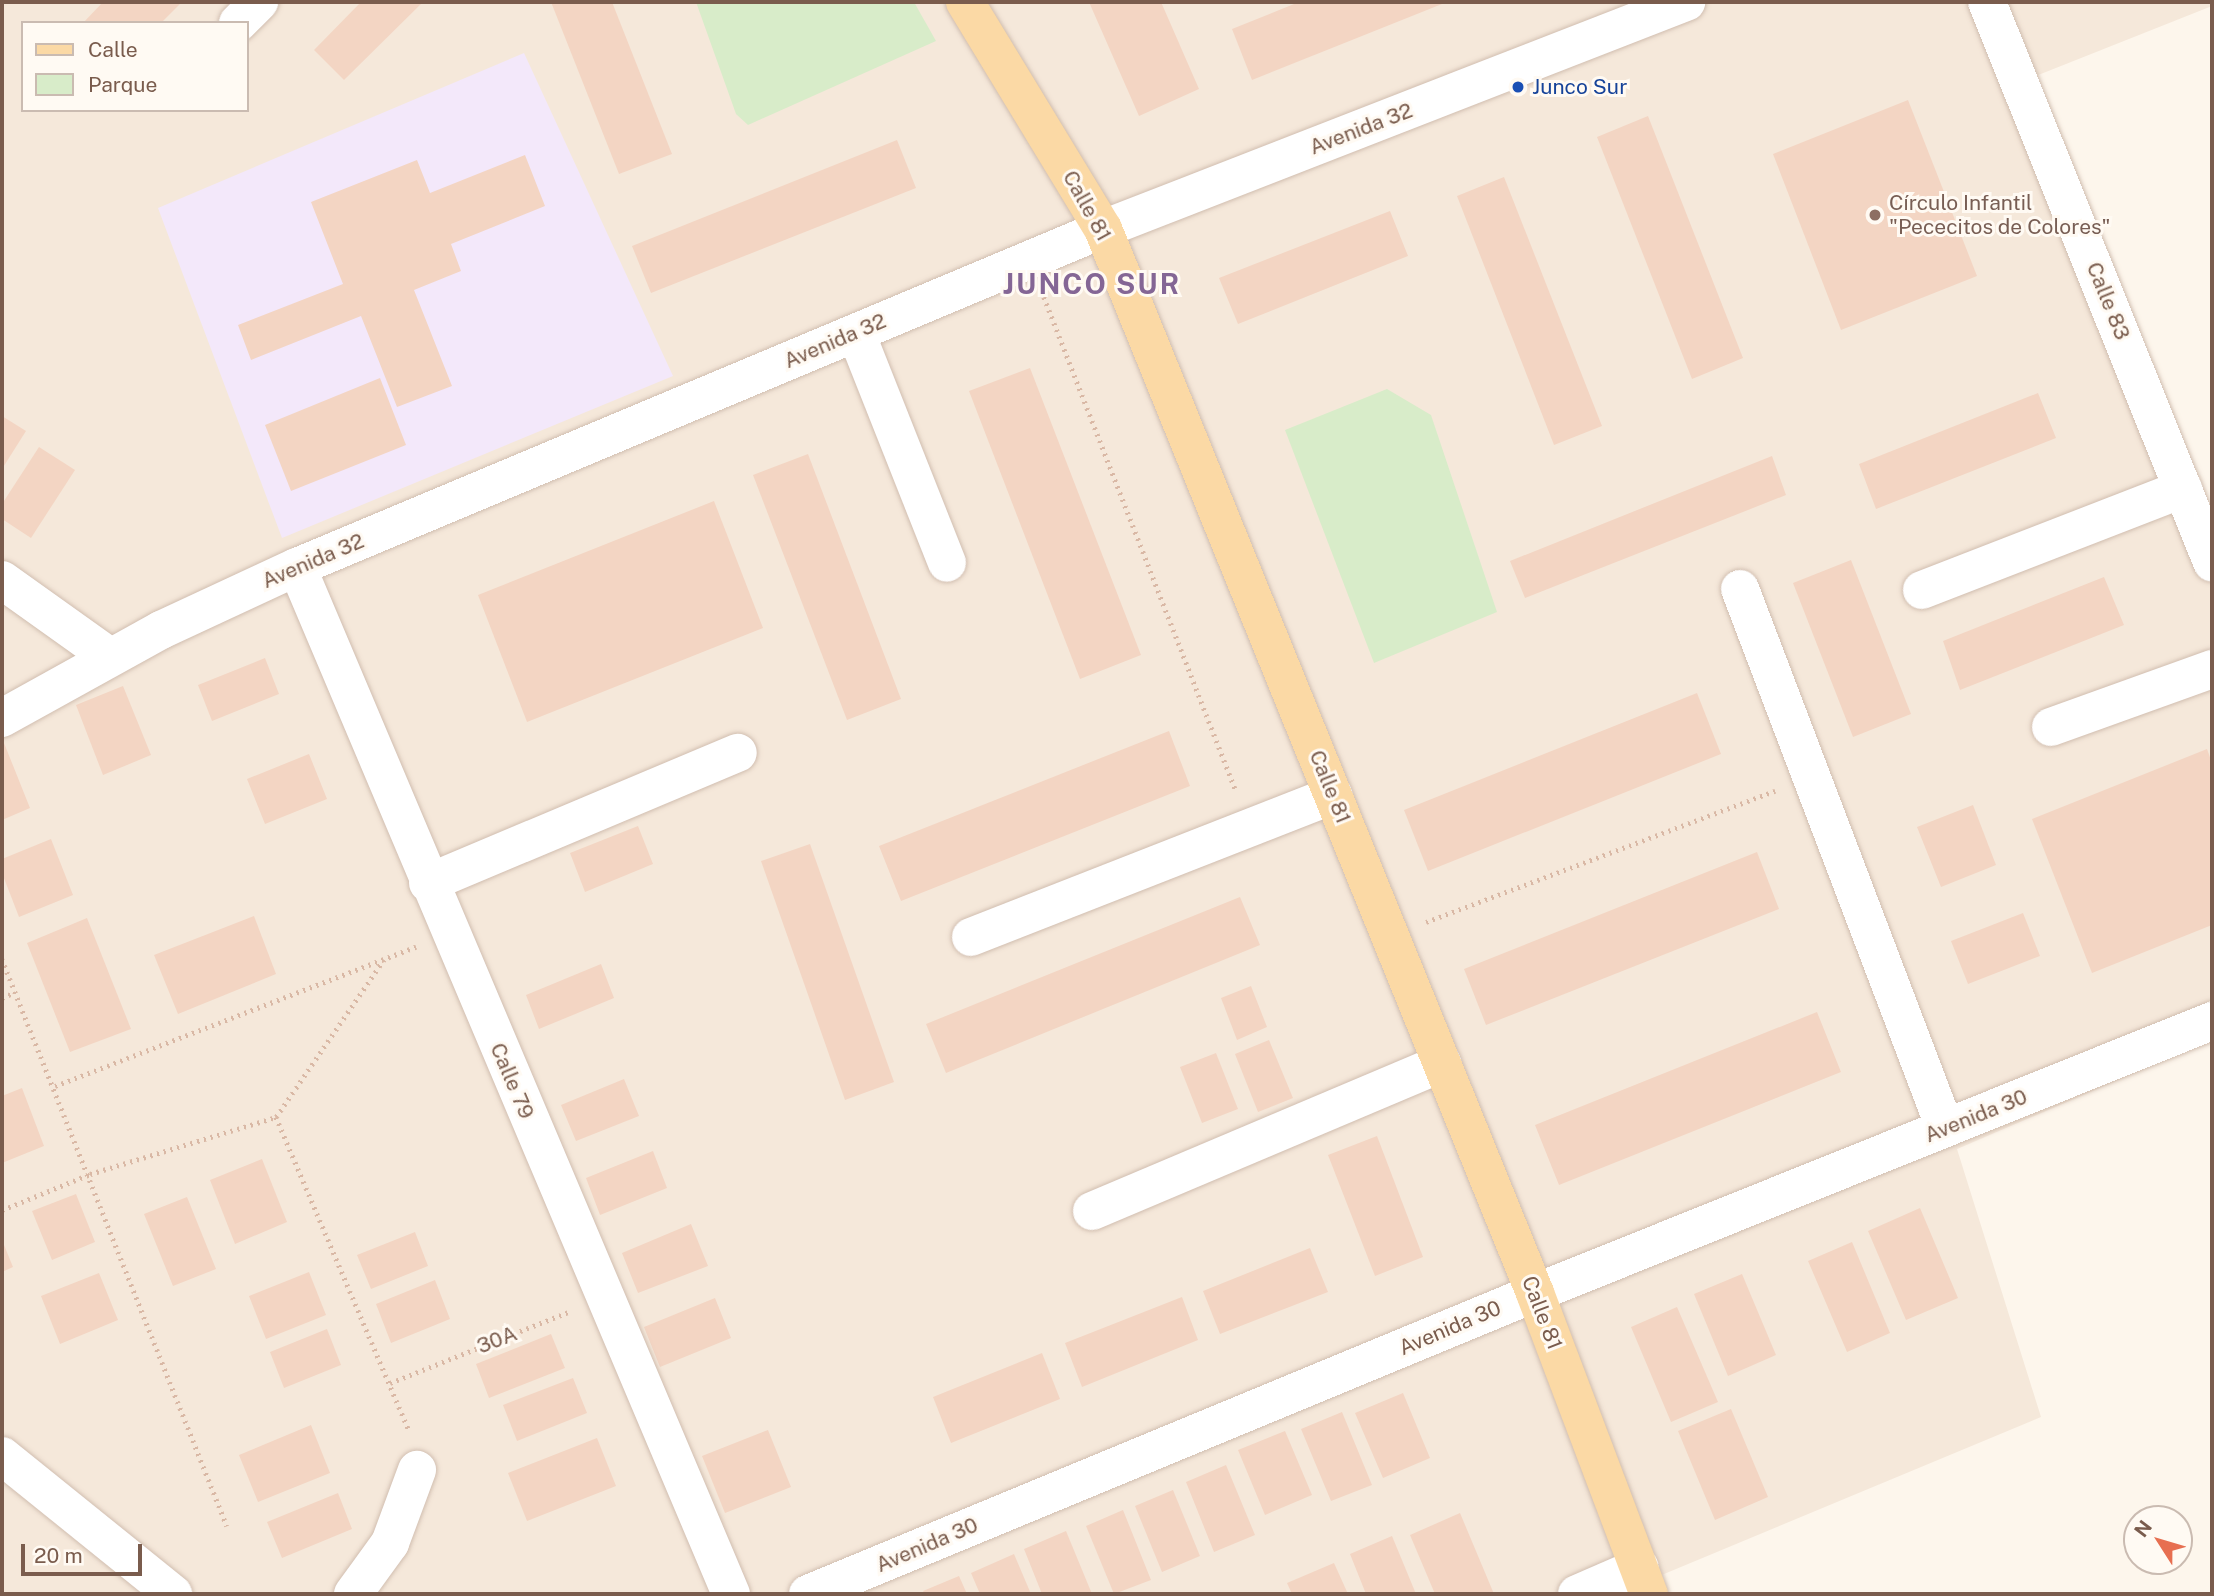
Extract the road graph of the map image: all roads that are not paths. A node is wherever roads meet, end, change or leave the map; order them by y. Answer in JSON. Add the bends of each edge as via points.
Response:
{"nodes":[{"id":1,"x":259,"y":2,"type":"edge"},
{"id":2,"x":965,"y":2,"type":"edge"},
{"id":3,"x":1686,"y":2,"type":"edge"},
{"id":4,"x":1987,"y":2,"type":"edge"},
{"id":5,"x":240,"y":21,"type":"edge"},
{"id":6,"x":1104,"y":229,"type":"junction"},
{"id":7,"x":856,"y":333,"type":"junction"},
{"id":8,"x":2183,"y":489,"type":"junction"},
{"id":9,"x":2212,"y":562,"type":"edge"},
{"id":10,"x":947,"y":563,"type":"dead end"},
{"id":11,"x":297,"y":567,"type":"junction"},
{"id":12,"x":2,"y":580,"type":"edge"},
{"id":13,"x":1740,"y":589,"type":"dead end"},
{"id":14,"x":1922,"y":590,"type":"dead end"},
{"id":15,"x":110,"y":657,"type":"junction"},
{"id":16,"x":2212,"y":668,"type":"edge"},
{"id":17,"x":2,"y":718,"type":"edge"},
{"id":18,"x":2051,"y":727,"type":"dead end"},
{"id":19,"x":738,"y":753,"type":"dead end"},
{"id":20,"x":1333,"y":795,"type":"junction"},
{"id":21,"x":428,"y":883,"type":"junction"},
{"id":22,"x":971,"y":937,"type":"dead end"},
{"id":23,"x":2212,"y":1021,"type":"edge"},
{"id":24,"x":1442,"y":1063,"type":"junction"},
{"id":25,"x":1945,"y":1128,"type":"junction"},
{"id":26,"x":1092,"y":1211,"type":"dead end"},
{"id":27,"x":1535,"y":1293,"type":"junction"},
{"id":28,"x":2,"y":1456,"type":"edge"},
{"id":29,"x":417,"y":1470,"type":"road end"},
{"id":30,"x":1644,"y":1581,"type":"edge"},
{"id":31,"x":173,"y":1594,"type":"edge"},
{"id":32,"x":353,"y":1594,"type":"edge"},
{"id":33,"x":731,"y":1594,"type":"edge"},
{"id":34,"x":808,"y":1594,"type":"edge"},
{"id":35,"x":1577,"y":1594,"type":"edge"}],
"edges":[{"from":1,"to":5,"type":"street"},
{"from":2,"to":6,"type":"main road","name":"Calle 81"},
{"from":3,"to":6,"type":"street","name":"Avenida 32"},
{"from":4,"to":8,"type":"street","name":"Calle 83"},
{"from":6,"to":7,"type":"street","name":"Avenida 32"},
{"from":6,"to":20,"type":"main road","name":"Calle 81"},
{"from":7,"to":10,"type":"street"},
{"from":7,"to":11,"type":"street","name":"Avenida 32"},
{"from":8,"to":9,"type":"street","name":"Calle 83"},
{"from":8,"to":14,"type":"street"},
{"from":11,"to":15,"type":"street","name":"Avenida 32"},
{"from":11,"to":21,"type":"street","name":"Calle 79"},
{"from":12,"to":15,"type":"street"},
{"from":13,"to":25,"type":"street"},
{"from":15,"to":17,"type":"street","name":"Avenida 32"},
{"from":16,"to":18,"type":"street"},
{"from":19,"to":21,"type":"street"},
{"from":20,"to":22,"type":"street"},
{"from":20,"to":24,"type":"main road","name":"Calle 81"},
{"from":21,"to":33,"type":"street","name":"Calle 79"},
{"from":23,"to":25,"type":"street","name":"Avenida 30"},
{"from":24,"to":26,"type":"street"},
{"from":24,"to":27,"type":"main road","name":"Calle 81"},
{"from":25,"to":27,"type":"street","name":"Avenida 30"},
{"from":27,"to":30,"type":"main road","name":"Calle 81"},
{"from":27,"to":34,"type":"street","name":"Avenida 30"},
{"from":28,"to":31,"type":"street"},
{"from":29,"to":32,"type":"street","via":[[390,1543]]},
{"from":30,"to":35,"type":"street"}]}
